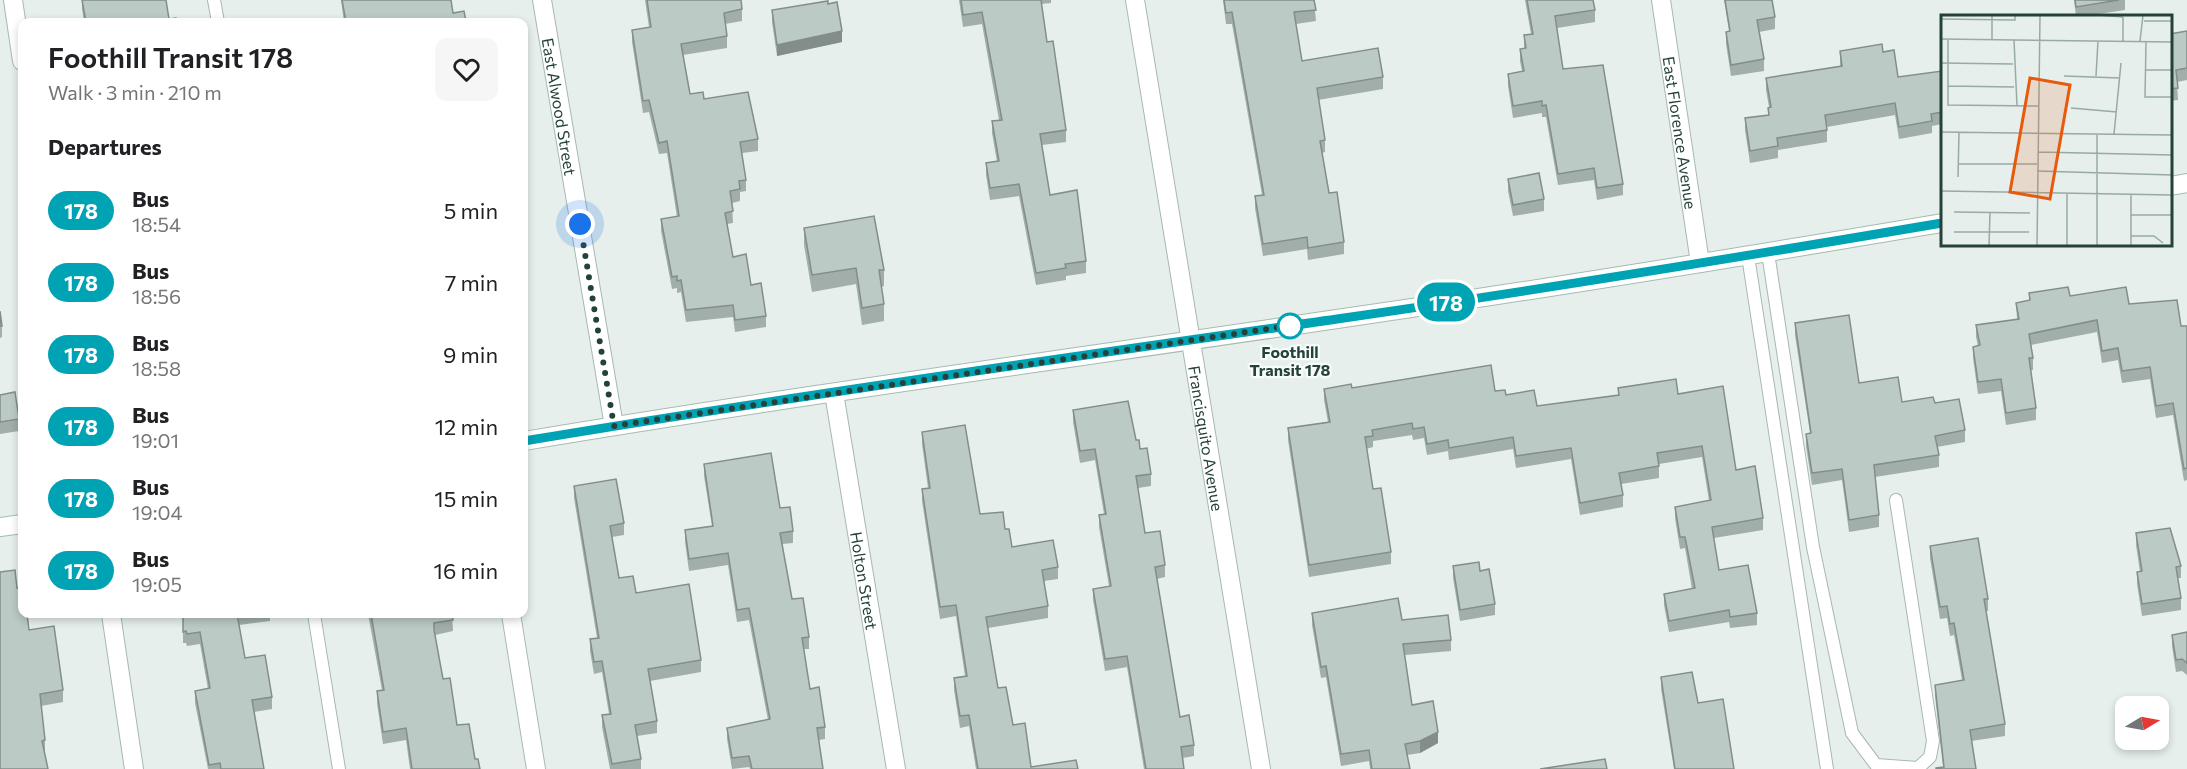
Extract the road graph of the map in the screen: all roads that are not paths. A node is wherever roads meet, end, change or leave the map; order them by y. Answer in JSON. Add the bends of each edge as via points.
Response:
{"nodes":[{"id":1,"x":12,"y":0,"type":"edge"},
{"id":2,"x":214,"y":0,"type":"edge"},
{"id":3,"x":542,"y":0,"type":"edge"},
{"id":4,"x":1135,"y":0,"type":"edge"},
{"id":5,"x":1661,"y":0,"type":"edge"},
{"id":6,"x":217,"y":18,"type":"edge"},
{"id":7,"x":18,"y":37,"type":"edge"},
{"id":8,"x":2187,"y":183,"type":"edge"},
{"id":9,"x":2172,"y":186,"type":"edge"},
{"id":10,"x":1941,"y":223,"type":"edge"},
{"id":11,"x":1768,"y":253,"type":"junction"},
{"id":12,"x":1748,"y":256,"type":"junction"},
{"id":13,"x":1700,"y":263,"type":"junction"},
{"id":14,"x":1191,"y":339,"type":"junction"},
{"id":15,"x":834,"y":393,"type":"junction"},
{"id":16,"x":614,"y":426,"type":"junction"},
{"id":17,"x":528,"y":440,"type":"edge"},
{"id":18,"x":1896,"y":500,"type":"dead end"},
{"id":19,"x":18,"y":525,"type":"edge"},
{"id":20,"x":0,"y":527,"type":"edge"},
{"id":21,"x":112,"y":618,"type":"edge"},
{"id":22,"x":315,"y":618,"type":"edge"},
{"id":23,"x":512,"y":618,"type":"edge"},
{"id":24,"x":135,"y":769,"type":"edge"},
{"id":25,"x":339,"y":769,"type":"edge"},
{"id":26,"x":536,"y":769,"type":"edge"},
{"id":27,"x":896,"y":769,"type":"edge"},
{"id":28,"x":1261,"y":769,"type":"edge"},
{"id":29,"x":1827,"y":769,"type":"edge"}],
"edges":[{"from":1,"to":7,"type":"street"},
{"from":2,"to":6,"type":"lane"},
{"from":3,"to":16,"type":"street","name":"East Alwood Street"},
{"from":4,"to":14,"type":"street","name":"Francisquito Avenue"},
{"from":5,"to":13,"type":"street","name":"East Florence Avenue"},
{"from":8,"to":9,"type":"street"},
{"from":10,"to":11,"type":"street"},
{"from":11,"to":12,"type":"street"},
{"from":11,"to":18,"type":"lane","via":[[1813,547],[1852,733],[1876,765],[1918,768],[1930,757],[1933,741]]},
{"from":12,"to":13,"type":"street"},
{"from":12,"to":29,"type":"lane"},
{"from":13,"to":14,"type":"street"},
{"from":14,"to":15,"type":"street"},
{"from":14,"to":28,"type":"street","name":"Francisquito Avenue"},
{"from":15,"to":16,"type":"street"},
{"from":15,"to":27,"type":"street","name":"Holton Street"},
{"from":16,"to":17,"type":"street"},
{"from":19,"to":20,"type":"street"},
{"from":21,"to":24,"type":"street"},
{"from":22,"to":25,"type":"lane"},
{"from":23,"to":26,"type":"street"}]}
